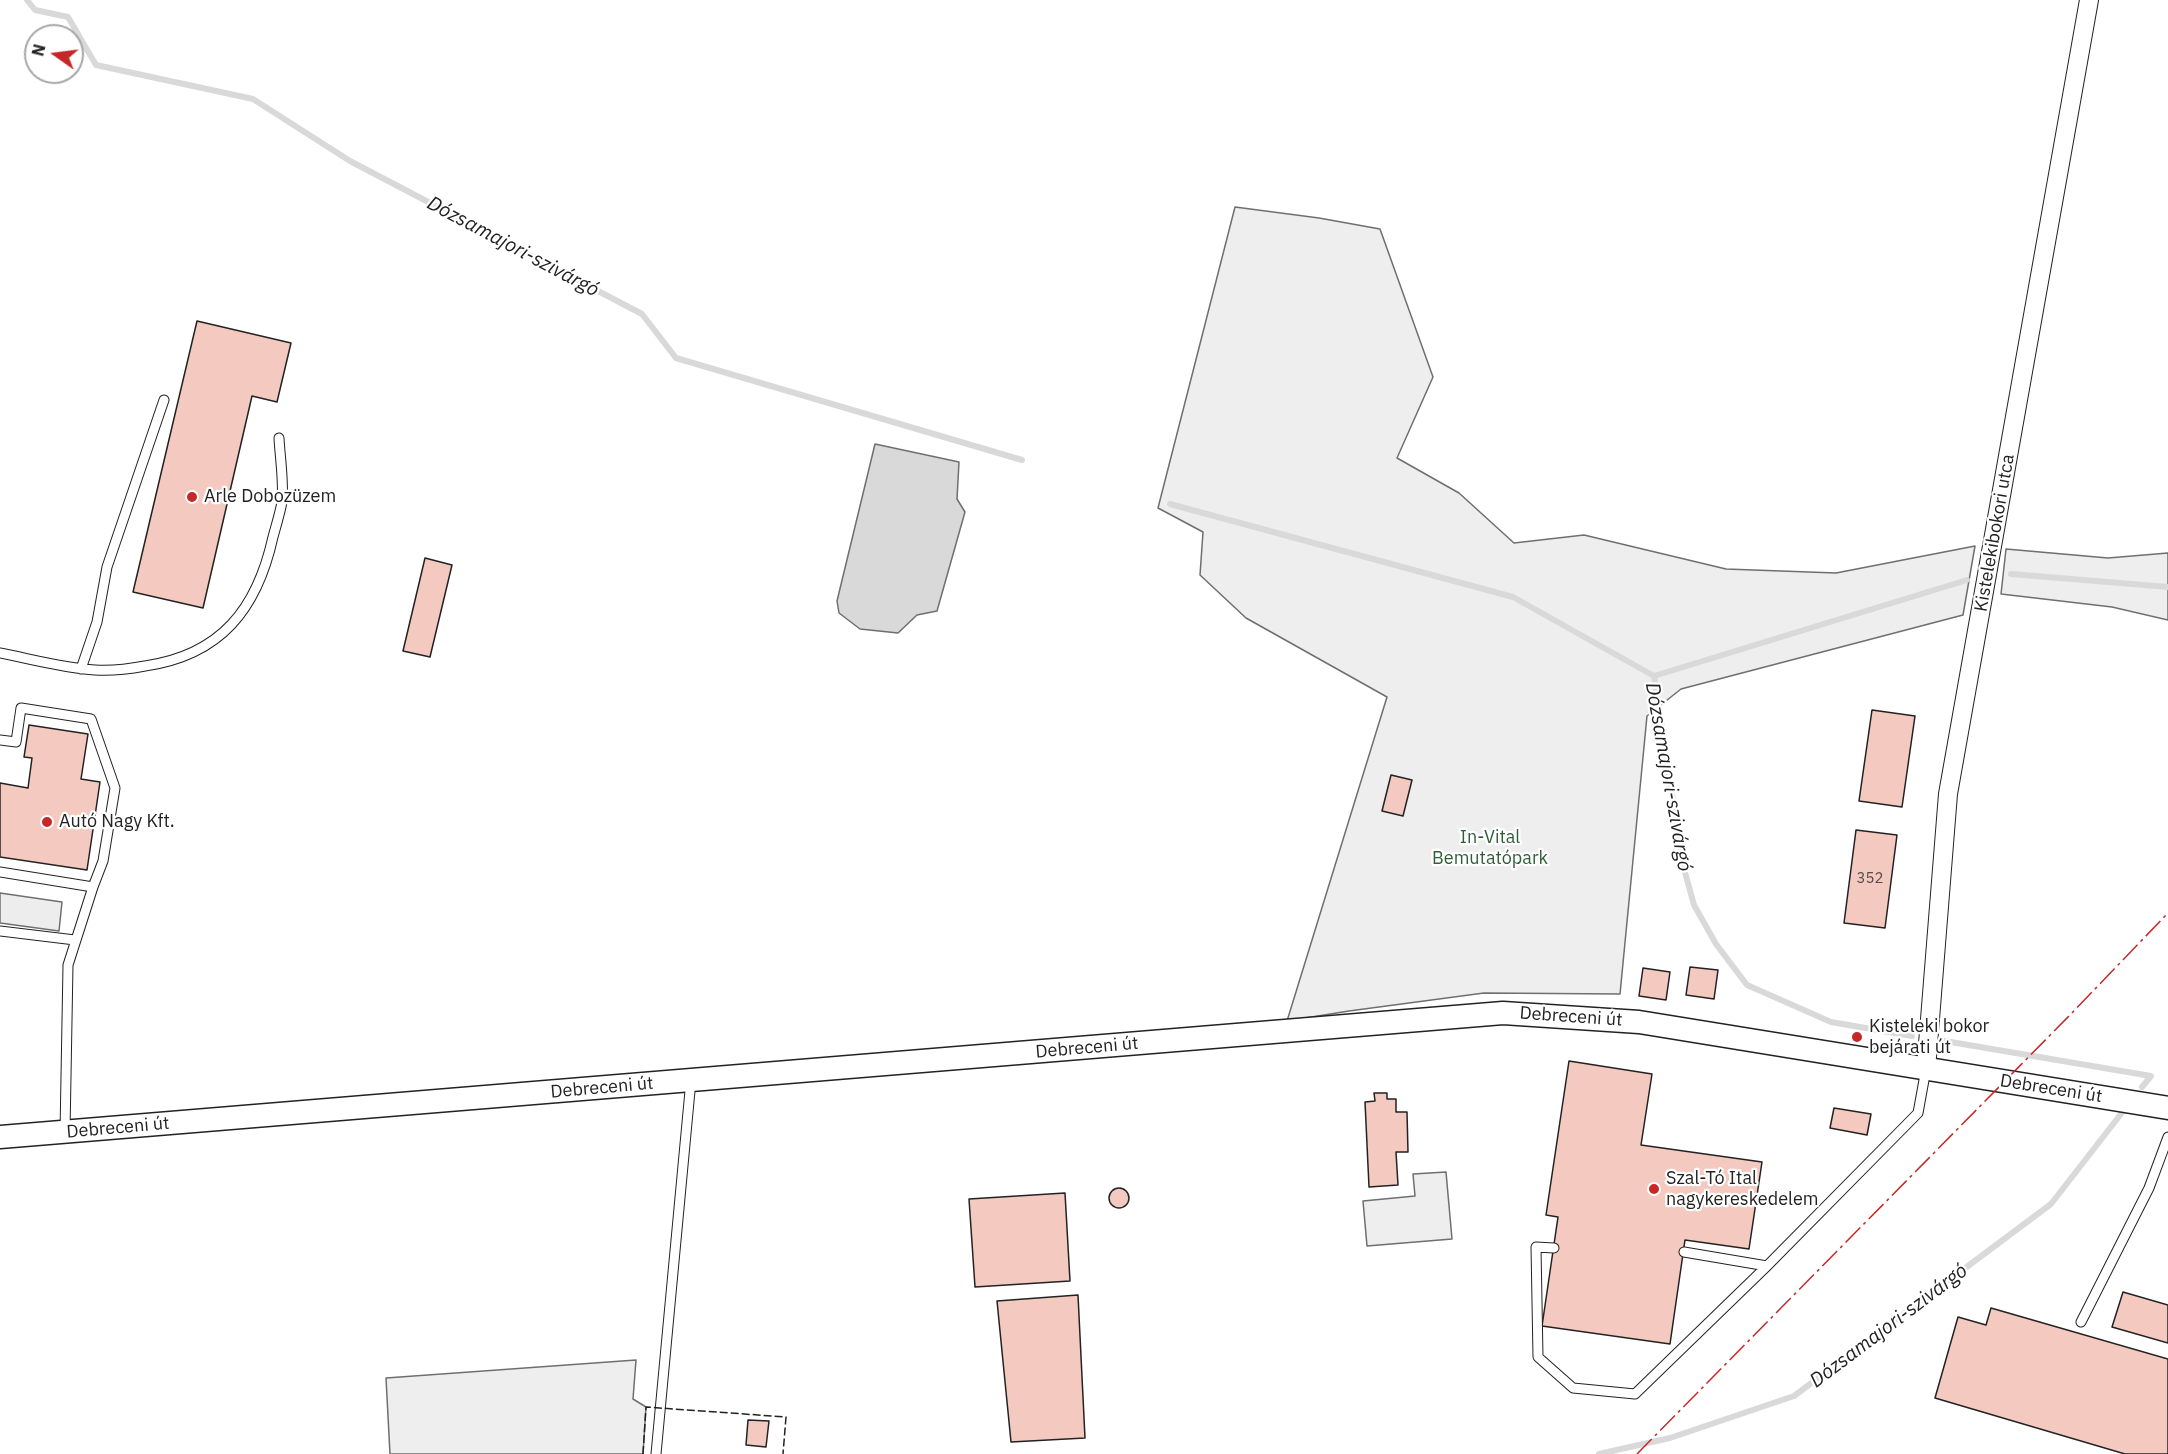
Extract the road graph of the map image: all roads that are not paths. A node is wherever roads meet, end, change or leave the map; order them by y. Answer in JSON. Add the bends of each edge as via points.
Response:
{"nodes":[{"id":1,"x":2089,"y":0,"type":"edge"},
{"id":2,"x":164,"y":400,"type":"dead end"},
{"id":3,"x":279,"y":438,"type":"dead end"},
{"id":4,"x":0,"y":653,"type":"edge"},
{"id":5,"x":81,"y":669,"type":"junction"},
{"id":6,"x":0,"y":740,"type":"edge"},
{"id":7,"x":0,"y":872,"type":"edge"},
{"id":8,"x":93,"y":887,"type":"junction"},
{"id":9,"x":0,"y":931,"type":"edge"},
{"id":10,"x":75,"y":940,"type":"junction"},
{"id":11,"x":1926,"y":1069,"type":"junction"},
{"id":12,"x":691,"y":1080,"type":"junction"},
{"id":13,"x":2168,"y":1108,"type":"edge"},
{"id":14,"x":65,"y":1132,"type":"junction"},
{"id":15,"x":0,"y":1137,"type":"edge"},
{"id":16,"x":2168,"y":1137,"type":"edge"},
{"id":17,"x":1554,"y":1248,"type":"dead end"},
{"id":18,"x":1684,"y":1252,"type":"dead end"},
{"id":19,"x":1767,"y":1266,"type":"junction"},
{"id":20,"x":2081,"y":1322,"type":"dead end"},
{"id":21,"x":656,"y":1454,"type":"edge"}],
"edges":[{"from":1,"to":11,"type":"street","name":"Kistelekibokori utca","via":[[1948,794]]},
{"from":2,"to":5,"type":"lane","via":[[107,567],[97,622]]},
{"from":3,"to":5,"type":"lane","via":[[282,502],[268,560],[248,603],[226,632],[180,658],[134,668]]},
{"from":4,"to":5,"type":"lane"},
{"from":6,"to":8,"type":"lane","via":[[16,742],[21,708],[91,719],[115,788],[103,861]]},
{"from":7,"to":8,"type":"lane"},
{"from":8,"to":10,"type":"lane"},
{"from":9,"to":10,"type":"lane"},
{"from":10,"to":14,"type":"lane","via":[[68,965]]},
{"from":11,"to":12,"type":"street","name":"Debreceni út","via":[[1639,1022],[1503,1013]]},
{"from":11,"to":13,"type":"street","name":"Debreceni út"},
{"from":11,"to":19,"type":"lane","via":[[1918,1113]]},
{"from":12,"to":14,"type":"street","name":"Debreceni út"},
{"from":12,"to":21,"type":"lane"},
{"from":14,"to":15,"type":"street","name":"Debreceni út"},
{"from":16,"to":20,"type":"lane","via":[[2149,1188]]},
{"from":17,"to":19,"type":"lane","via":[[1536,1247],[1538,1357],[1572,1388],[1635,1394]]},
{"from":18,"to":19,"type":"lane"}]}
